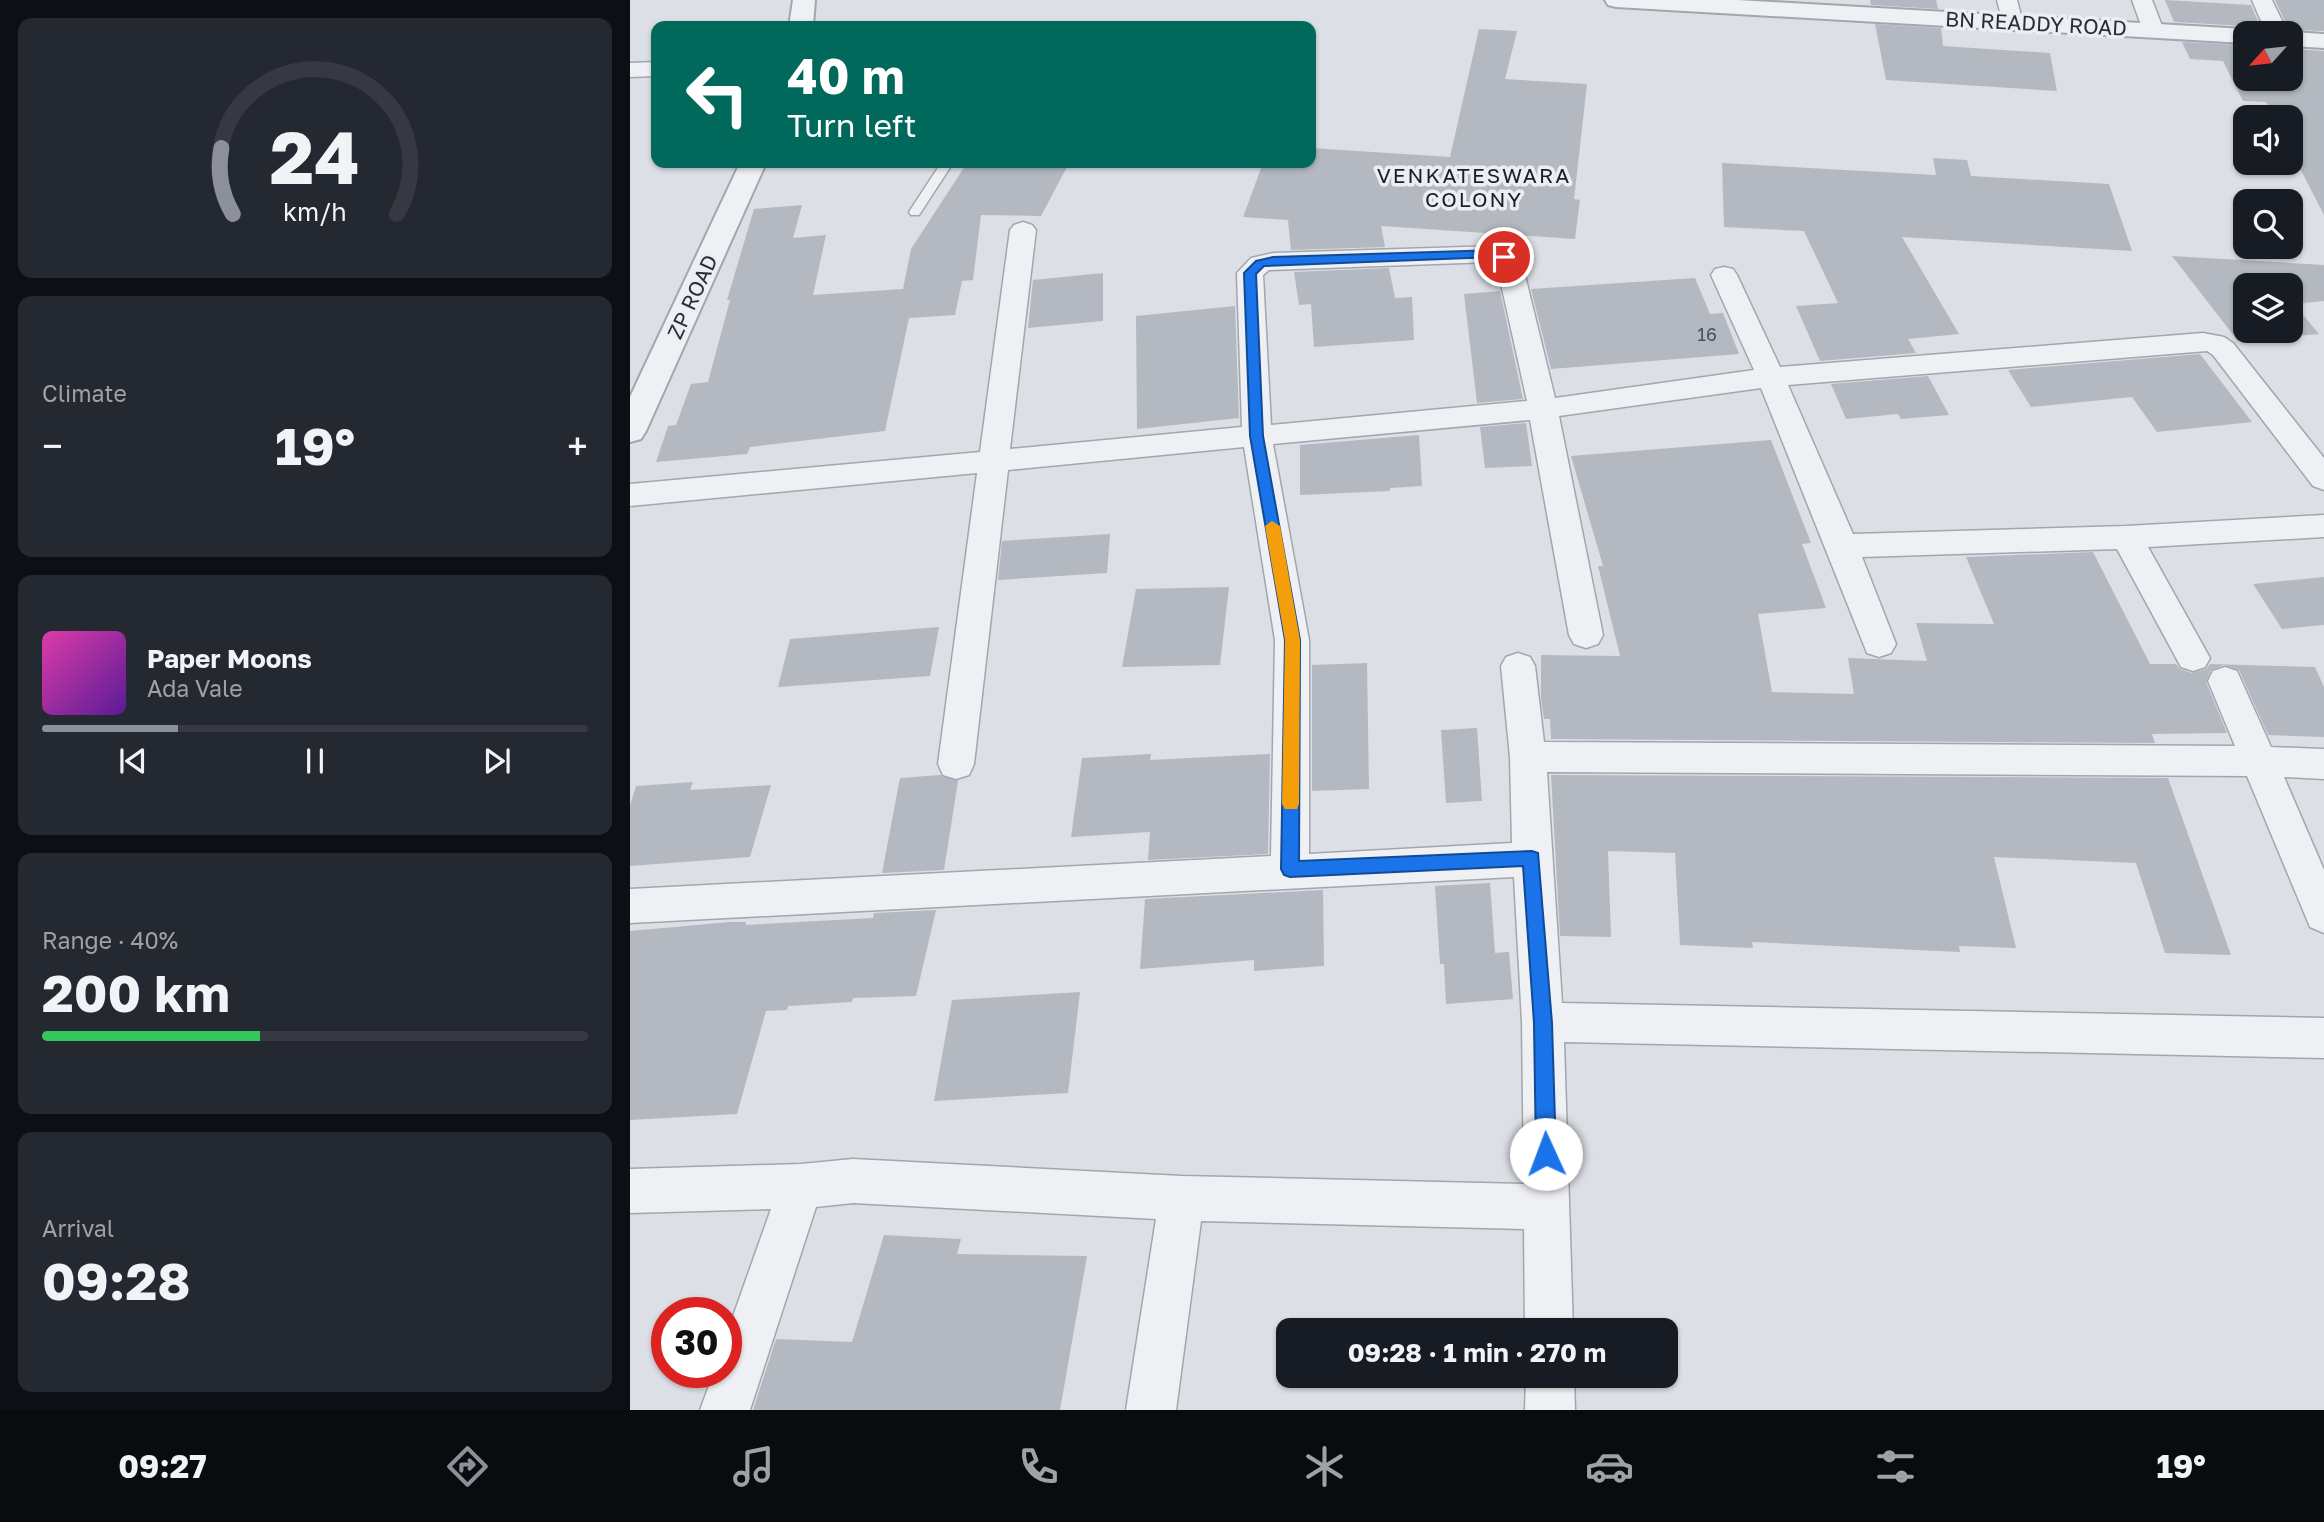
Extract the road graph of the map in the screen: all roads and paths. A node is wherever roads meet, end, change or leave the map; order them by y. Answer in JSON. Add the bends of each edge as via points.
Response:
{"nodes":[{"id":1,"x":804,"y":0,"type":"edge"},
{"id":2,"x":1616,"y":0,"type":"edge"},
{"id":3,"x":2142,"y":0,"type":"edge"},
{"id":4,"x":2262,"y":0,"type":"edge"},
{"id":5,"x":1715,"y":3,"type":"edge"},
{"id":6,"x":1854,"y":7,"type":"edge"},
{"id":7,"x":2009,"y":11,"type":"edge"},
{"id":8,"x":802,"y":21,"type":"edge"},
{"id":9,"x":2272,"y":21,"type":"edge"},
{"id":10,"x":2153,"y":31,"type":"junction"},
{"id":11,"x":2233,"y":35,"type":"edge"},
{"id":12,"x":2303,"y":40,"type":"edge"},
{"id":13,"x":2324,"y":41,"type":"edge"},
{"id":14,"x":651,"y":69,"type":"edge"},
{"id":15,"x":630,"y":70,"type":"edge"},
{"id":16,"x":751,"y":168,"type":"edge"},
{"id":17,"x":944,"y":168,"type":"edge"},
{"id":18,"x":915,"y":212,"type":"dead end"},
{"id":19,"x":1023,"y":230,"type":"dead end"},
{"id":20,"x":1724,"y":275,"type":"dead end"},
{"id":21,"x":1772,"y":377,"type":"junction"},
{"id":22,"x":1543,"y":409,"type":"junction"},
{"id":23,"x":630,"y":430,"type":"edge"},
{"id":24,"x":1257,"y":436,"type":"junction"},
{"id":25,"x":993,"y":462,"type":"junction"},
{"id":26,"x":2324,"y":479,"type":"edge"},
{"id":27,"x":630,"y":495,"type":"edge"},
{"id":28,"x":2324,"y":526,"type":"edge"},
{"id":29,"x":2126,"y":537,"type":"junction"},
{"id":30,"x":1843,"y":546,"type":"junction"},
{"id":31,"x":1586,"y":635,"type":"dead end"},
{"id":32,"x":1879,"y":644,"type":"dead end"},
{"id":33,"x":2193,"y":659,"type":"dead end"},
{"id":34,"x":1518,"y":666,"type":"dead end"},
{"id":35,"x":2225,"y":681,"type":"dead end"},
{"id":36,"x":1528,"y":757,"type":"junction"},
{"id":37,"x":2258,"y":761,"type":"junction"},
{"id":38,"x":956,"y":764,"type":"dead end"},
{"id":39,"x":2324,"y":764,"type":"edge"},
{"id":40,"x":1532,"y":859,"type":"junction"},
{"id":41,"x":1290,"y":869,"type":"junction"},
{"id":42,"x":630,"y":906,"type":"edge"},
{"id":43,"x":2324,"y":915,"type":"edge"},
{"id":44,"x":1543,"y":1023,"type":"junction"},
{"id":45,"x":2324,"y":1038,"type":"edge"},
{"id":46,"x":801,"y":1186,"type":"junction"},
{"id":47,"x":630,"y":1191,"type":"edge"},
{"id":48,"x":1182,"y":1198,"type":"junction"},
{"id":49,"x":1548,"y":1207,"type":"junction"},
{"id":50,"x":1549,"y":1318,"type":"edge"},
{"id":51,"x":1550,"y":1388,"type":"edge"},
{"id":52,"x":724,"y":1410,"type":"edge"},
{"id":53,"x":1151,"y":1410,"type":"edge"},
{"id":54,"x":1550,"y":1410,"type":"edge"}],
"edges":[{"from":1,"to":8,"type":"street"},
{"from":2,"to":5,"type":"street","name":"BN READDY ROAD"},
{"from":3,"to":10,"type":"street"},
{"from":4,"to":9,"type":"street"},
{"from":5,"to":6,"type":"street","name":"BN READDY ROAD"},
{"from":6,"to":7,"type":"street","name":"BN READDY ROAD"},
{"from":7,"to":10,"type":"street","name":"BN READDY ROAD"},
{"from":10,"to":11,"type":"street","name":"BN READDY ROAD"},
{"from":12,"to":13,"type":"street"},
{"from":14,"to":15,"type":"street"},
{"from":16,"to":23,"type":"street","name":"ZP ROAD"},
{"from":17,"to":18,"type":"lane"},
{"from":19,"to":25,"type":"street"},
{"from":20,"to":21,"type":"street"},
{"from":21,"to":22,"type":"street"},
{"from":21,"to":26,"type":"street","via":[[2214,343]]},
{"from":21,"to":30,"type":"street"},
{"from":22,"to":24,"type":"street"},
{"from":22,"to":24,"type":"street","via":[[1504,257],[1273,261],[1250,273]]},
{"from":22,"to":31,"type":"street"},
{"from":24,"to":25,"type":"street"},
{"from":24,"to":41,"type":"street","via":[[1292,640]]},
{"from":25,"to":27,"type":"street"},
{"from":25,"to":38,"type":"street"},
{"from":28,"to":29,"type":"street"},
{"from":29,"to":30,"type":"street"},
{"from":29,"to":33,"type":"street"},
{"from":30,"to":32,"type":"street"},
{"from":34,"to":36,"type":"street"},
{"from":35,"to":37,"type":"street"},
{"from":36,"to":37,"type":"street"},
{"from":36,"to":40,"type":"street"},
{"from":37,"to":39,"type":"street"},
{"from":37,"to":43,"type":"street"},
{"from":40,"to":41,"type":"street"},
{"from":40,"to":44,"type":"street"},
{"from":41,"to":42,"type":"street"},
{"from":44,"to":45,"type":"street"},
{"from":44,"to":49,"type":"street"},
{"from":46,"to":47,"type":"street"},
{"from":46,"to":48,"type":"street","via":[[853,1181]]},
{"from":46,"to":52,"type":"street"},
{"from":48,"to":49,"type":"street"},
{"from":48,"to":53,"type":"street"},
{"from":49,"to":50,"type":"street"},
{"from":51,"to":54,"type":"street"}]}
